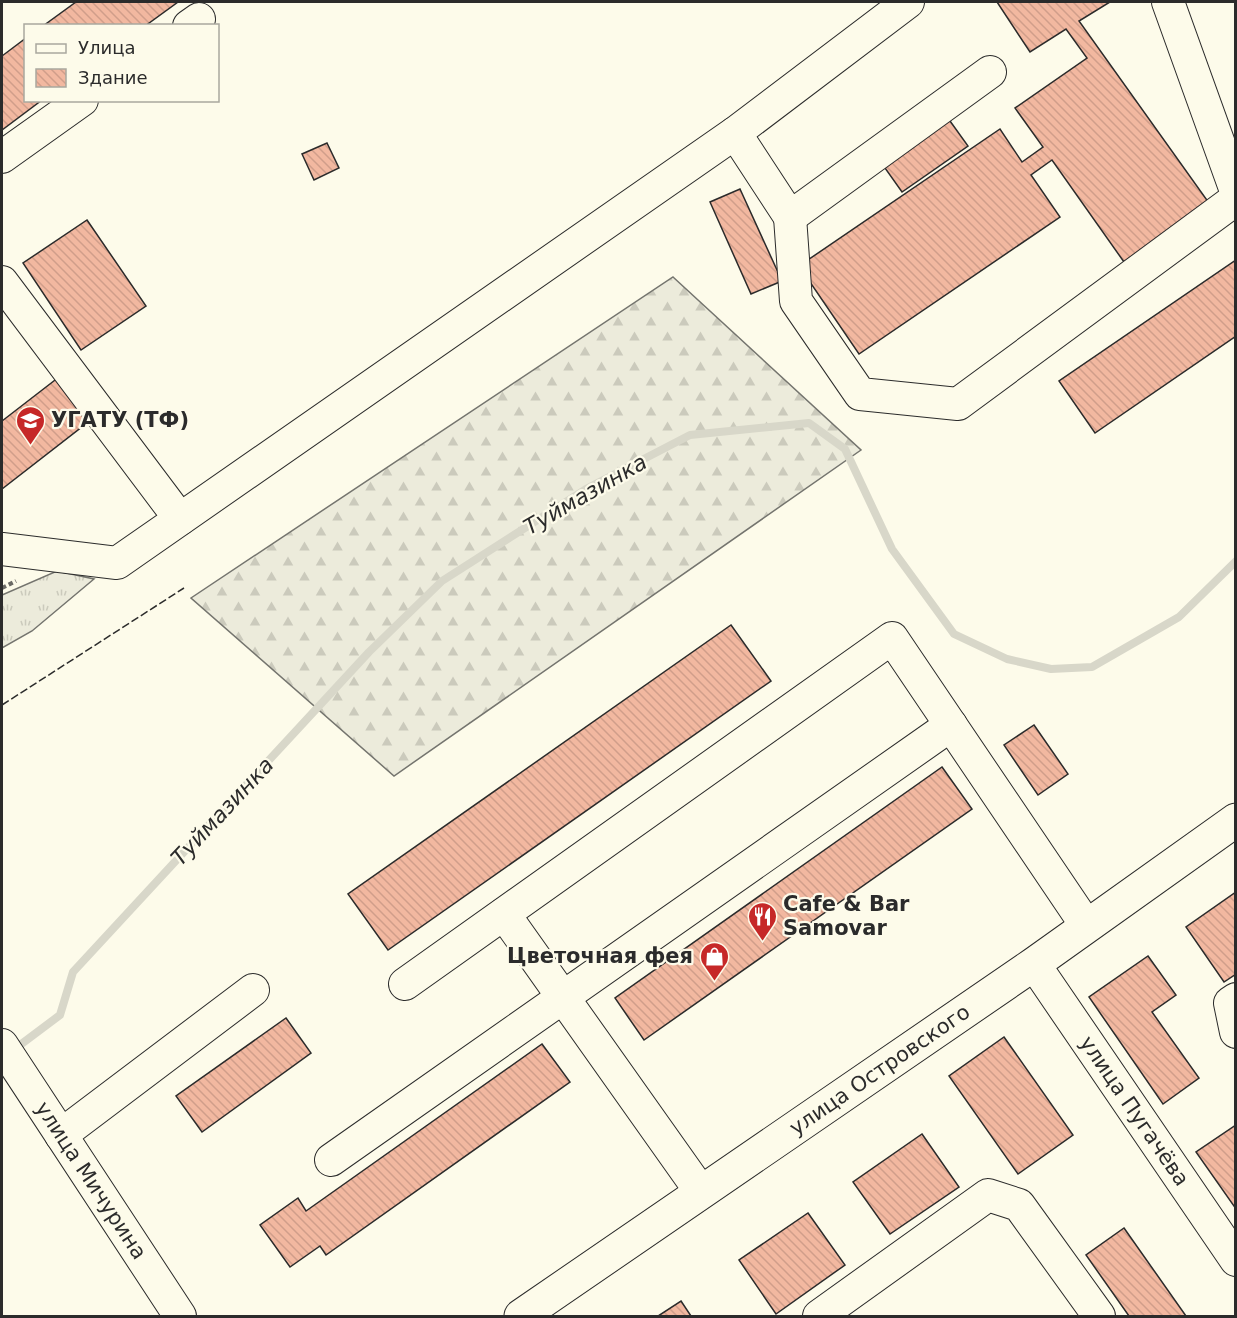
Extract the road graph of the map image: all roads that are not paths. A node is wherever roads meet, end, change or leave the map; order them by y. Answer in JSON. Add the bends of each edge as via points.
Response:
{"nodes":[{"id":1,"x":908,"y":2,"type":"edge"},
{"id":2,"x":1168,"y":2,"type":"edge"},
{"id":3,"x":990,"y":72,"type":"dead end"},
{"id":4,"x":79,"y":102,"type":"edge"},
{"id":5,"x":735,"y":134,"type":"junction"},
{"id":6,"x":2,"y":157,"type":"edge"},
{"id":7,"x":1236,"y":191,"type":"edge"},
{"id":8,"x":1236,"y":199,"type":"edge"},
{"id":9,"x":790,"y":217,"type":"junction"},
{"id":10,"x":2,"y":282,"type":"edge"},
{"id":11,"x":180,"y":519,"type":"junction"},
{"id":12,"x":2,"y":549,"type":"edge"},
{"id":13,"x":951,"y":726,"type":"junction"},
{"id":14,"x":1236,"y":820,"type":"edge"},
{"id":15,"x":504,"y":914,"type":"junction"},
{"id":16,"x":1086,"y":925,"type":"junction"},
{"id":17,"x":1034,"y":964,"type":"junction"},
{"id":18,"x":405,"y":984,"type":"dead end"},
{"id":19,"x":253,"y":990,"type":"dead end"},
{"id":20,"x":563,"y":997,"type":"junction"},
{"id":21,"x":1236,"y":999,"type":"edge"},
{"id":22,"x":1236,"y":1032,"type":"edge"},
{"id":23,"x":2,"y":1045,"type":"edge"},
{"id":24,"x":61,"y":1135,"type":"junction"},
{"id":25,"x":331,"y":1160,"type":"dead end"},
{"id":26,"x":701,"y":1192,"type":"junction"},
{"id":27,"x":1236,"y":1260,"type":"edge"},
{"id":28,"x":180,"y":1317,"type":"edge"},
{"id":29,"x":521,"y":1317,"type":"edge"},
{"id":30,"x":819,"y":1317,"type":"edge"},
{"id":31,"x":1099,"y":1317,"type":"edge"}],
"edges":[{"from":1,"to":5,"type":"street"},
{"from":2,"to":7,"type":"street"},
{"from":3,"to":9,"type":"street"},
{"from":4,"to":6,"type":"street"},
{"from":5,"to":9,"type":"street"},
{"from":5,"to":11,"type":"street"},
{"from":8,"to":9,"type":"street","via":[[958,404],[860,394],[796,301]]},
{"from":10,"to":11,"type":"street"},
{"from":11,"to":12,"type":"street","via":[[117,563]]},
{"from":13,"to":15,"type":"street","via":[[892,638]]},
{"from":13,"to":16,"type":"street"},
{"from":13,"to":20,"type":"street"},
{"from":14,"to":16,"type":"main road","name":"улица Островского"},
{"from":15,"to":18,"type":"street"},
{"from":15,"to":20,"type":"street"},
{"from":16,"to":17,"type":"main road","name":"улица Островского"},
{"from":17,"to":26,"type":"main road","name":"улица Островского"},
{"from":17,"to":27,"type":"street","name":"улица Пугачёва"},
{"from":19,"to":24,"type":"street"},
{"from":20,"to":25,"type":"street"},
{"from":20,"to":26,"type":"street"},
{"from":21,"to":22,"type":"street","via":[[1230,1003]]},
{"from":23,"to":24,"type":"street","name":"улица Мичурина"},
{"from":24,"to":28,"type":"street","name":"улица Мичурина"},
{"from":26,"to":29,"type":"main road","name":"улица Островского"},
{"from":30,"to":31,"type":"street","via":[[988,1195],[1019,1205]]}]}
